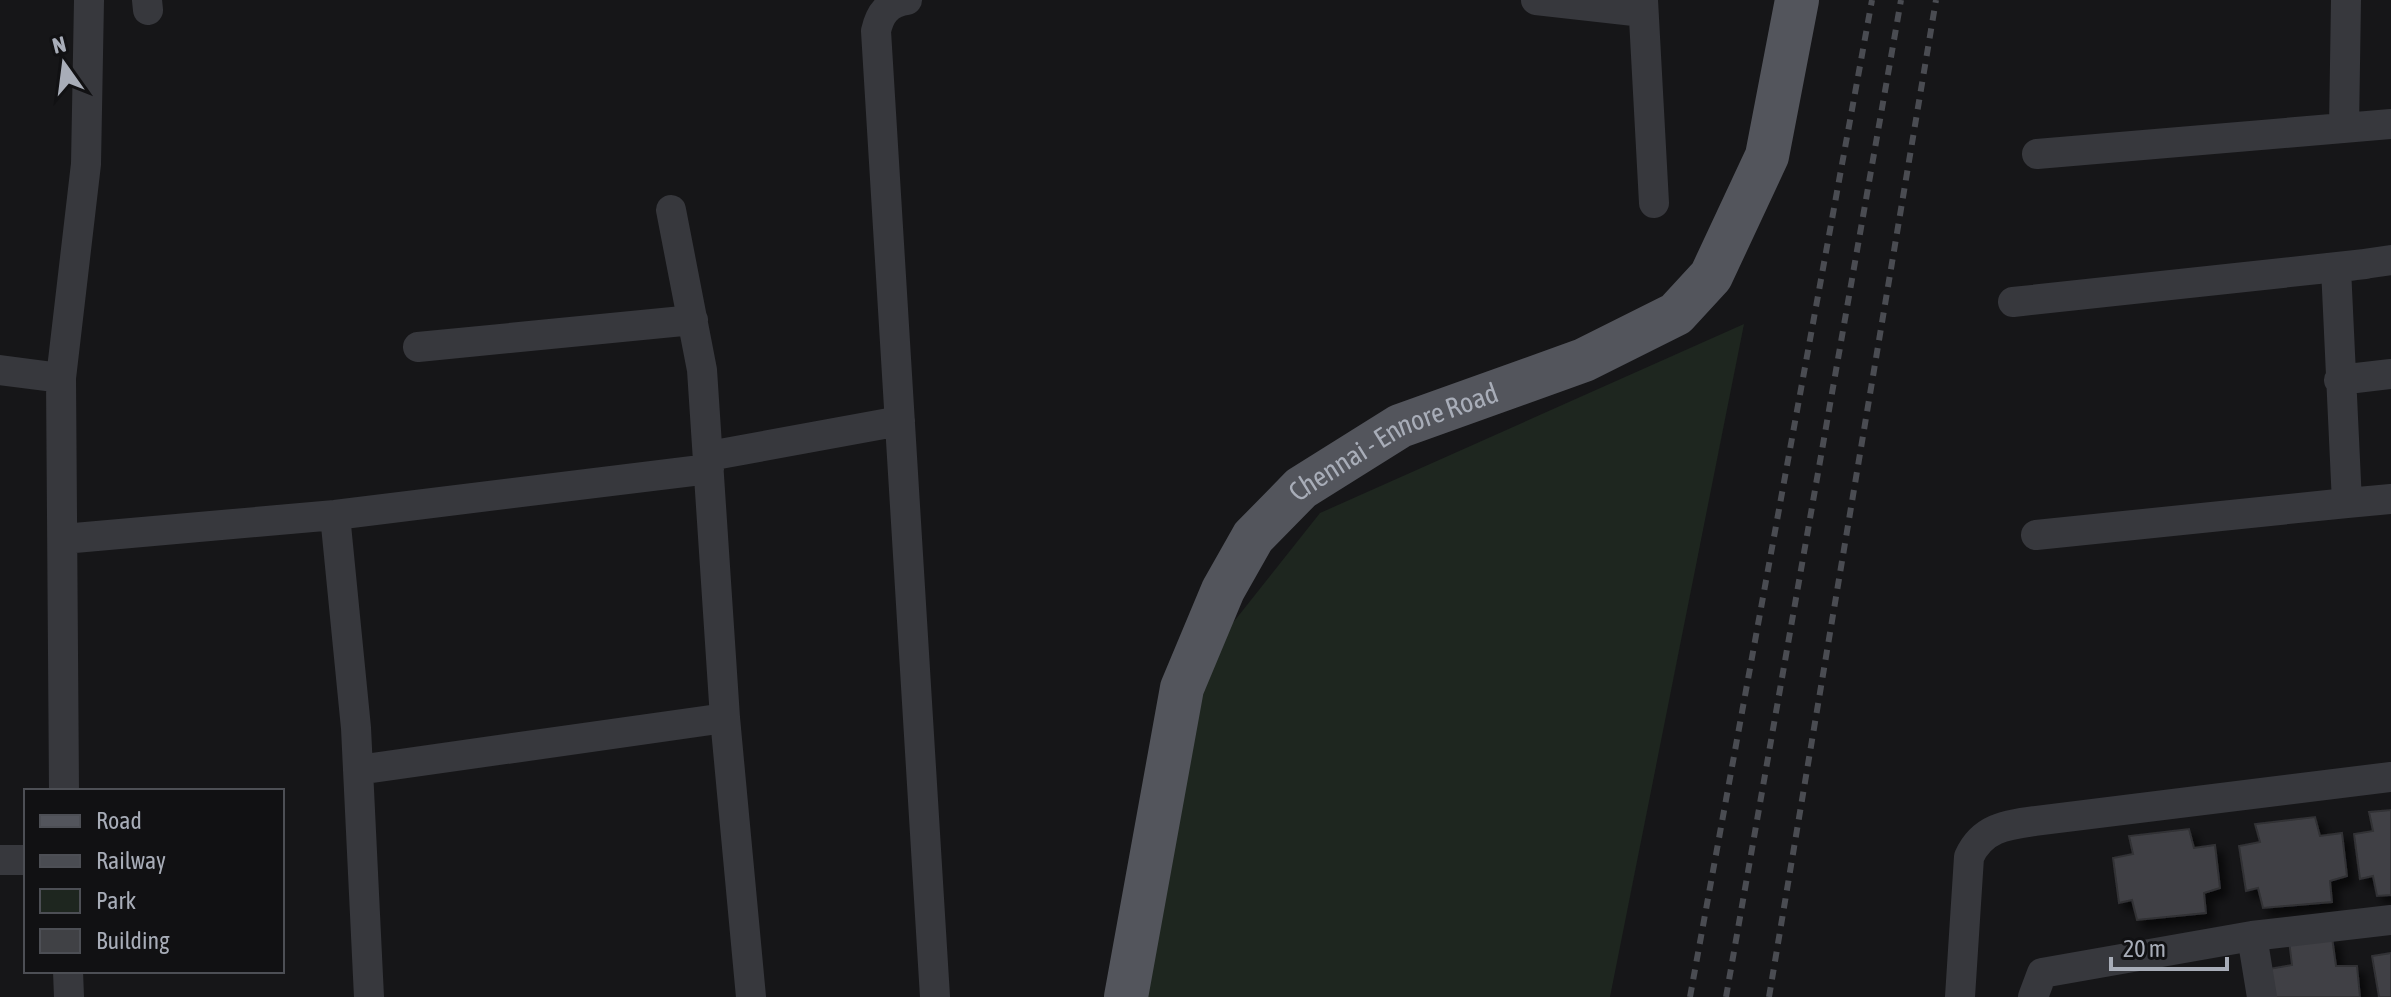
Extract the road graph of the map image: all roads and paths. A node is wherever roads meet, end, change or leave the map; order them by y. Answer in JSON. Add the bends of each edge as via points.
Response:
{"nodes":[{"id":1,"x":89,"y":0,"type":"edge"},
{"id":2,"x":907,"y":0,"type":"edge"},
{"id":3,"x":1536,"y":0,"type":"edge"},
{"id":4,"x":1797,"y":0,"type":"edge"},
{"id":5,"x":2346,"y":0,"type":"edge"},
{"id":6,"x":1643,"y":6,"type":"edge"},
{"id":7,"x":2391,"y":124,"type":"edge"},
{"id":8,"x":2344,"y":128,"type":"junction"},
{"id":9,"x":2037,"y":154,"type":"dead end"},
{"id":10,"x":1654,"y":203,"type":"dead end"},
{"id":11,"x":671,"y":210,"type":"dead end"},
{"id":12,"x":2378,"y":262,"type":"edge"},
{"id":13,"x":2013,"y":302,"type":"dead end"},
{"id":14,"x":693,"y":320,"type":"junction"},
{"id":15,"x":418,"y":347,"type":"dead end"},
{"id":16,"x":0,"y":370,"type":"edge"},
{"id":17,"x":2391,"y":374,"type":"edge"},
{"id":18,"x":61,"y":378,"type":"junction"},
{"id":19,"x":2339,"y":380,"type":"junction"},
{"id":20,"x":900,"y":421,"type":"junction"},
{"id":21,"x":709,"y":463,"type":"junction"},
{"id":22,"x":2391,"y":499,"type":"edge"},
{"id":23,"x":2347,"y":503,"type":"junction"},
{"id":24,"x":335,"y":515,"type":"junction"},
{"id":25,"x":2036,"y":535,"type":"dead end"},
{"id":26,"x":63,"y":539,"type":"junction"},
{"id":27,"x":725,"y":718,"type":"junction"},
{"id":28,"x":358,"y":770,"type":"junction"},
{"id":29,"x":2391,"y":777,"type":"edge"},
{"id":30,"x":64,"y":789,"type":"edge"},
{"id":31,"x":0,"y":860,"type":"edge"},
{"id":32,"x":24,"y":860,"type":"edge"},
{"id":33,"x":2391,"y":920,"type":"edge"},
{"id":34,"x":2252,"y":936,"type":"junction"},
{"id":35,"x":68,"y":973,"type":"edge"},
{"id":36,"x":69,"y":997,"type":"edge"},
{"id":37,"x":369,"y":997,"type":"edge"},
{"id":38,"x":751,"y":997,"type":"edge"},
{"id":39,"x":935,"y":997,"type":"edge"},
{"id":40,"x":1126,"y":997,"type":"edge"},
{"id":41,"x":1960,"y":997,"type":"edge"},
{"id":42,"x":2033,"y":997,"type":"edge"},
{"id":43,"x":2262,"y":997,"type":"edge"}],
"edges":[{"from":1,"to":18,"type":"street","via":[[86,164]]},
{"from":2,"to":20,"type":"street","via":[[879,16],[876,31]]},
{"from":3,"to":6,"type":"street"},
{"from":4,"to":40,"type":"main road","name":"Chennai - Ennore Road","via":[[1767,156],[1711,276],[1676,314],[1584,360],[1400,426],[1301,488],[1253,537],[1223,590],[1182,688]]},
{"from":5,"to":8,"type":"street"},
{"from":6,"to":10,"type":"street"},
{"from":7,"to":8,"type":"street"},
{"from":8,"to":9,"type":"street"},
{"from":11,"to":14,"type":"street"},
{"from":12,"to":13,"type":"street"},
{"from":12,"to":19,"type":"street","via":[[2336,268]]},
{"from":14,"to":15,"type":"street"},
{"from":14,"to":21,"type":"street"},
{"from":16,"to":18,"type":"street"},
{"from":17,"to":19,"type":"street"},
{"from":18,"to":26,"type":"street"},
{"from":19,"to":23,"type":"street"},
{"from":20,"to":21,"type":"street"},
{"from":20,"to":39,"type":"street"},
{"from":21,"to":24,"type":"street"},
{"from":21,"to":27,"type":"street"},
{"from":22,"to":23,"type":"street"},
{"from":23,"to":25,"type":"street"},
{"from":24,"to":26,"type":"street"},
{"from":24,"to":28,"type":"street"},
{"from":26,"to":30,"type":"street"},
{"from":27,"to":28,"type":"street"},
{"from":27,"to":38,"type":"street"},
{"from":28,"to":37,"type":"street"},
{"from":29,"to":41,"type":"street","via":[[1990,831],[1975,842],[1969,857]]},
{"from":31,"to":32,"type":"street"},
{"from":33,"to":34,"type":"street"},
{"from":34,"to":42,"type":"street","via":[[2042,973]]},
{"from":34,"to":43,"type":"street"},
{"from":35,"to":36,"type":"street"}]}
